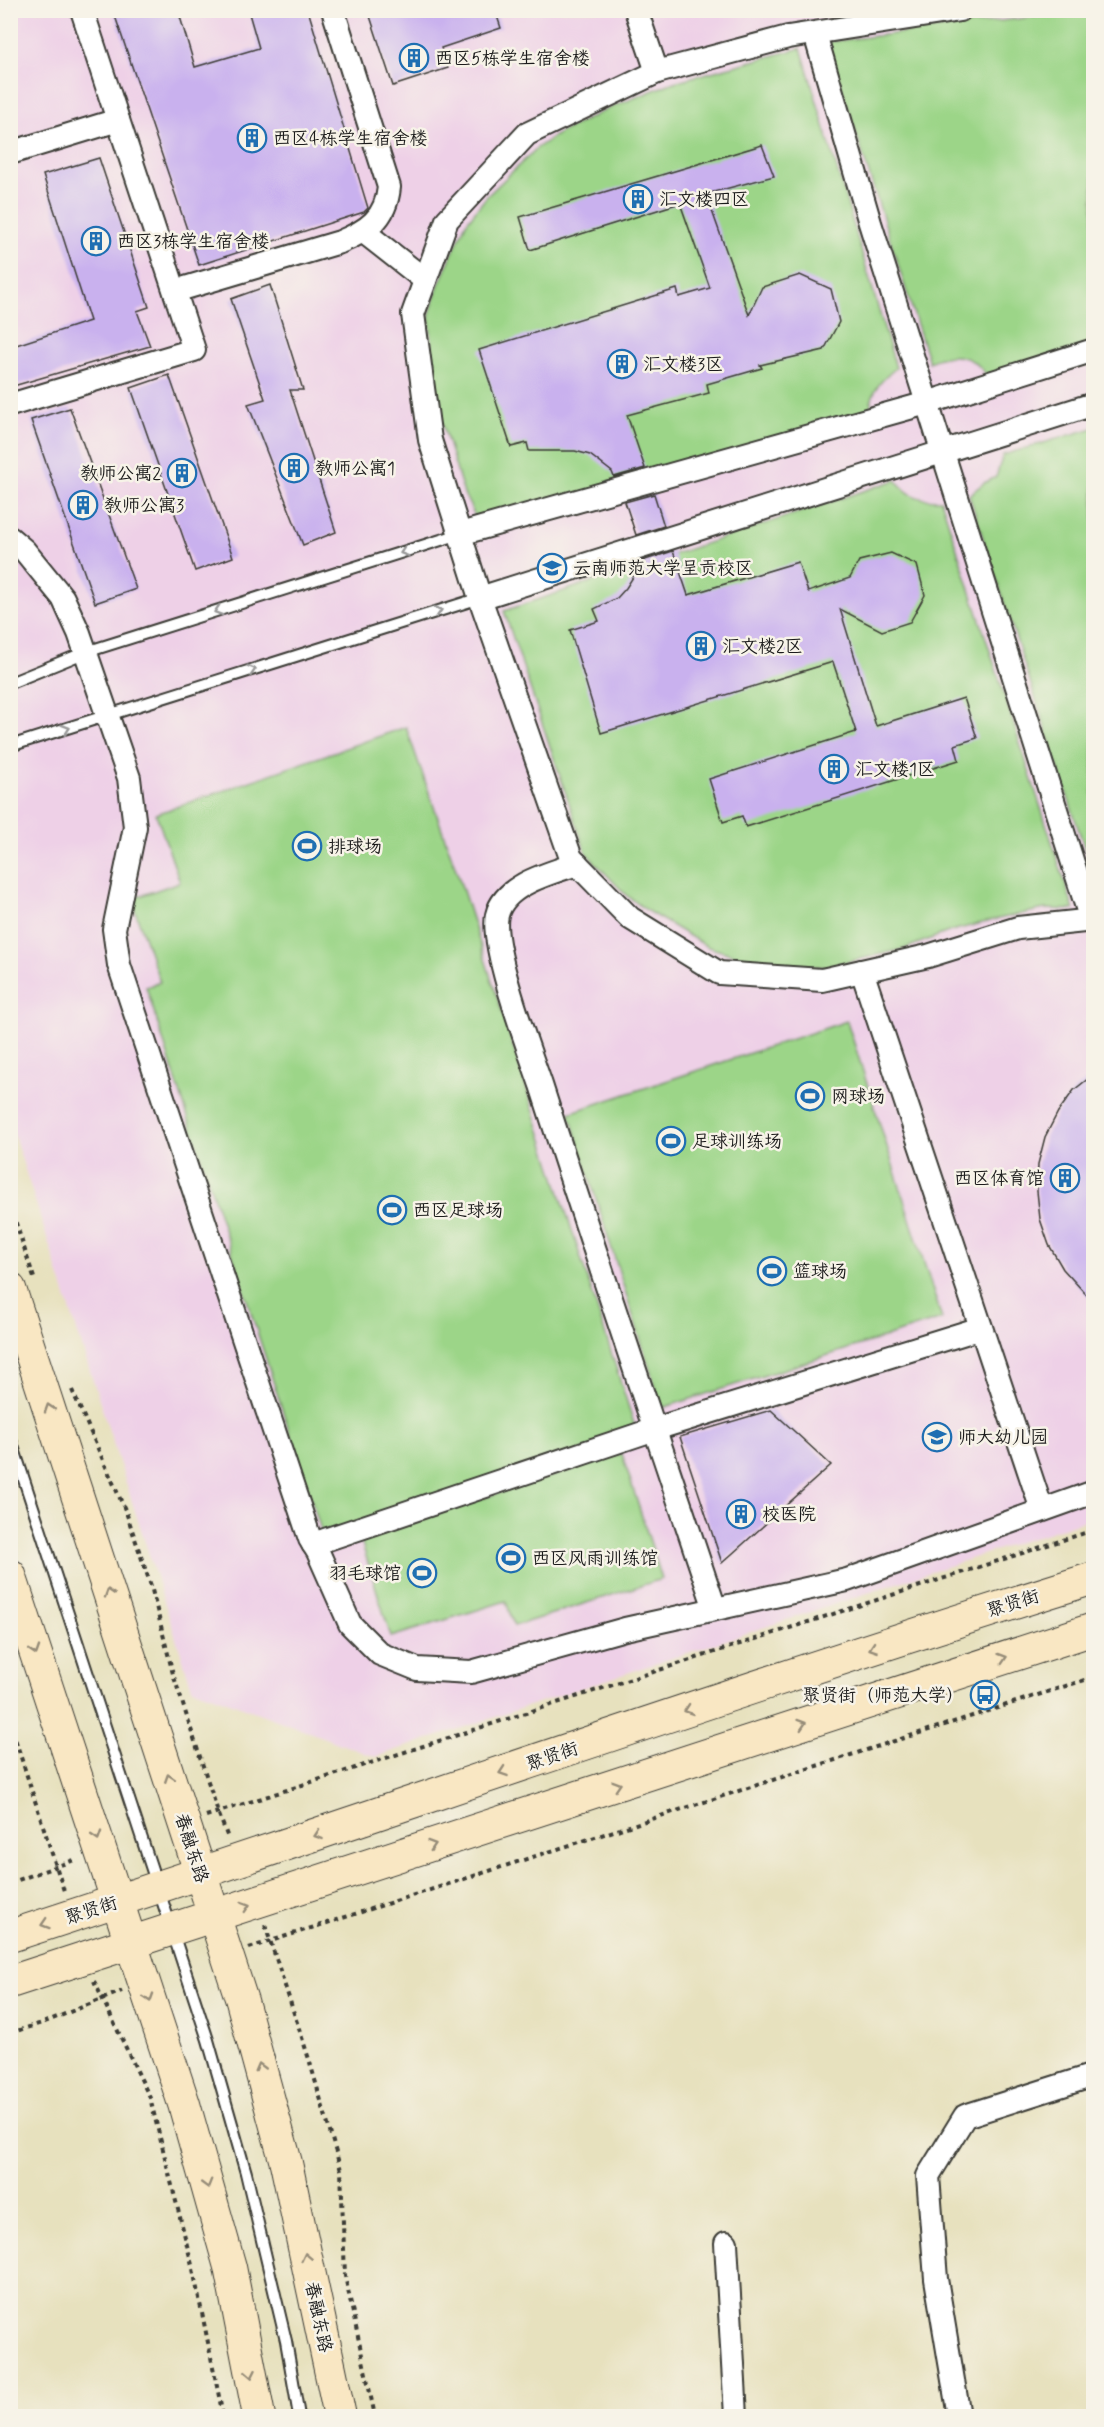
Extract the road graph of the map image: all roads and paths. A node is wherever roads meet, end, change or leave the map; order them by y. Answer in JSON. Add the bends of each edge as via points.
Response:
{"nodes":[{"id":1,"x":81,"y":10,"type":"edge"},
{"id":2,"x":333,"y":10,"type":"edge"},
{"id":3,"x":636,"y":10,"type":"edge"},
{"id":4,"x":960,"y":10,"type":"edge"},
{"id":5,"x":928,"y":13,"type":"edge"},
{"id":6,"x":815,"y":34,"type":"junction"},
{"id":7,"x":657,"y":72,"type":"junction"},
{"id":8,"x":118,"y":120,"type":"junction"},
{"id":9,"x":10,"y":153,"type":"edge"},
{"id":10,"x":364,"y":232,"type":"junction"},
{"id":11,"x":425,"y":280,"type":"junction"},
{"id":12,"x":175,"y":291,"type":"junction"},
{"id":13,"x":1094,"y":350,"type":"edge"},
{"id":14,"x":927,"y":403,"type":"junction"},
{"id":15,"x":1094,"y":404,"type":"edge"},
{"id":16,"x":10,"y":405,"type":"edge"},
{"id":17,"x":942,"y":452,"type":"junction"},
{"id":18,"x":460,"y":534,"type":"junction"},
{"id":19,"x":10,"y":538,"type":"edge"},
{"id":20,"x":480,"y":598,"type":"junction"},
{"id":21,"x":86,"y":652,"type":"junction"},
{"id":22,"x":10,"y":683,"type":"edge"},
{"id":23,"x":107,"y":715,"type":"junction"},
{"id":24,"x":10,"y":746,"type":"edge"},
{"id":25,"x":577,"y":864,"type":"junction"},
{"id":26,"x":1092,"y":920,"type":"edge"},
{"id":27,"x":862,"y":971,"type":"junction"},
{"id":28,"x":10,"y":1205,"type":"edge"},
{"id":29,"x":24,"y":1287,"type":"edge"},
{"id":30,"x":981,"y":1328,"type":"junction"},
{"id":31,"x":70,"y":1387,"type":"dead end"},
{"id":32,"x":655,"y":1429,"type":"junction"},
{"id":33,"x":10,"y":1437,"type":"edge"},
{"id":34,"x":1094,"y":1492,"type":"edge"},
{"id":35,"x":1042,"y":1510,"type":"junction"},
{"id":36,"x":1094,"y":1530,"type":"edge"},
{"id":37,"x":313,"y":1544,"type":"junction"},
{"id":38,"x":10,"y":1575,"type":"edge"},
{"id":39,"x":1094,"y":1578,"type":"edge"},
{"id":40,"x":715,"y":1609,"type":"junction"},
{"id":41,"x":1094,"y":1629,"type":"edge"},
{"id":42,"x":1094,"y":1677,"type":"edge"},
{"id":43,"x":10,"y":1723,"type":"edge"},
{"id":44,"x":218,"y":1812,"type":"junction"},
{"id":45,"x":184,"y":1823,"type":"junction"},
{"id":46,"x":102,"y":1851,"type":"junction"},
{"id":47,"x":238,"y":1862,"type":"junction"},
{"id":48,"x":56,"y":1866,"type":"junction"},
{"id":49,"x":201,"y":1874,"type":"junction"},
{"id":50,"x":10,"y":1883,"type":"edge"},
{"id":51,"x":157,"y":1889,"type":"junction"},
{"id":52,"x":118,"y":1900,"type":"junction"},
{"id":53,"x":255,"y":1903,"type":"junction"},
{"id":54,"x":72,"y":1916,"type":"junction"},
{"id":55,"x":215,"y":1916,"type":"junction"},
{"id":56,"x":171,"y":1931,"type":"junction"},
{"id":57,"x":10,"y":1936,"type":"edge"},
{"id":58,"x":271,"y":1940,"type":"junction"},
{"id":59,"x":131,"y":1942,"type":"junction"},
{"id":60,"x":227,"y":1955,"type":"junction"},
{"id":61,"x":85,"y":1958,"type":"junction"},
{"id":62,"x":10,"y":1982,"type":"edge"},
{"id":63,"x":144,"y":1983,"type":"junction"},
{"id":64,"x":101,"y":1998,"type":"junction"},
{"id":65,"x":10,"y":2033,"type":"edge"},
{"id":66,"x":1094,"y":2075,"type":"edge"},
{"id":67,"x":726,"y":2243,"type":"dead end"},
{"id":68,"x":223,"y":2416,"type":"edge"},
{"id":69,"x":259,"y":2416,"type":"edge"},
{"id":70,"x":299,"y":2416,"type":"edge"},
{"id":71,"x":340,"y":2416,"type":"edge"},
{"id":72,"x":375,"y":2416,"type":"edge"},
{"id":73,"x":736,"y":2416,"type":"edge"},
{"id":74,"x":959,"y":2416,"type":"edge"}],
"edges":[{"from":1,"to":8,"type":"street"},
{"from":2,"to":10,"type":"street","via":[[389,187],[388,200]]},
{"from":3,"to":7,"type":"street"},
{"from":4,"to":5,"type":"street"},
{"from":5,"to":6,"type":"street"},
{"from":6,"to":7,"type":"street","via":[[788,37]]},
{"from":6,"to":14,"type":"street"},
{"from":7,"to":11,"type":"street","via":[[527,134],[447,220]]},
{"from":8,"to":9,"type":"street"},
{"from":8,"to":12,"type":"street"},
{"from":10,"to":11,"type":"street"},
{"from":10,"to":12,"type":"street"},
{"from":11,"to":18,"type":"street","via":[[413,314],[430,440]]},
{"from":12,"to":16,"type":"street","via":[[194,350]]},
{"from":13,"to":14,"type":"street"},
{"from":14,"to":17,"type":"street"},
{"from":14,"to":18,"type":"street"},
{"from":15,"to":17,"type":"street"},
{"from":17,"to":20,"type":"street"},
{"from":17,"to":26,"type":"street"},
{"from":18,"to":20,"type":"street"},
{"from":18,"to":21,"type":"lane","one_way":true},
{"from":19,"to":21,"type":"street","via":[[63,598]]},
{"from":23,"to":20,"type":"lane","one_way":true},
{"from":20,"to":25,"type":"street","via":[[571,858]]},
{"from":21,"to":22,"type":"lane"},
{"from":21,"to":23,"type":"street"},
{"from":24,"to":23,"type":"lane","one_way":true},
{"from":23,"to":37,"type":"street","via":[[129,778],[135,826],[114,929],[119,965]]},
{"from":25,"to":27,"type":"street","via":[[630,918],[719,973],[822,980]]},
{"from":25,"to":32,"type":"street","via":[[531,880],[501,903],[496,936],[521,1024]]},
{"from":26,"to":27,"type":"street","via":[[1018,928],[928,956]]},
{"from":27,"to":30,"type":"street"},
{"from":28,"to":29,"type":"path"},
{"from":45,"to":29,"type":"main road","name":"春融东路","one_way":true},
{"from":30,"to":32,"type":"street"},
{"from":30,"to":35,"type":"street"},
{"from":31,"to":44,"type":"path","via":[[126,1512],[151,1586],[172,1674]]},
{"from":32,"to":37,"type":"street"},
{"from":32,"to":40,"type":"street"},
{"from":33,"to":51,"type":"lane"},
{"from":34,"to":35,"type":"street"},
{"from":35,"to":40,"type":"street","via":[[847,1580]]},
{"from":36,"to":44,"type":"path"},
{"from":37,"to":40,"type":"street","via":[[350,1624],[380,1654],[417,1669],[471,1672],[625,1629]]},
{"from":38,"to":46,"type":"main road","one_way":true},
{"from":39,"to":47,"type":"main road","name":"聚贤街","one_way":true,"via":[[928,1629]]},
{"from":53,"to":41,"type":"main road","one_way":true},
{"from":42,"to":58,"type":"path"},
{"from":43,"to":48,"type":"path"},
{"from":44,"to":45,"type":"path"},
{"from":44,"to":47,"type":"path"},
{"from":45,"to":49,"type":"main road","name":"春融东路"},
{"from":46,"to":48,"type":"path"},
{"from":46,"to":52,"type":"main road"},
{"from":47,"to":49,"type":"main road","name":"聚贤街"},
{"from":48,"to":50,"type":"path"},
{"from":48,"to":54,"type":"path"},
{"from":49,"to":51,"type":"main road","name":"聚贤街"},
{"from":49,"to":55,"type":"main road","name":"春融东路"},
{"from":51,"to":52,"type":"main road","name":"聚贤街"},
{"from":51,"to":56,"type":"lane"},
{"from":52,"to":54,"type":"main road","name":"聚贤街"},
{"from":52,"to":59,"type":"main road"},
{"from":55,"to":53,"type":"main road","one_way":true},
{"from":53,"to":58,"type":"path"},
{"from":54,"to":57,"type":"main road","name":"聚贤街","one_way":true},
{"from":55,"to":56,"type":"main road"},
{"from":55,"to":60,"type":"main road","name":"春融东路"},
{"from":56,"to":59,"type":"main road"},
{"from":56,"to":70,"type":"lane","via":[[208,2040],[246,2173],[286,2341]]},
{"from":58,"to":60,"type":"path"},
{"from":58,"to":72,"type":"path","via":[[341,2170],[345,2276]]},
{"from":59,"to":61,"type":"main road"},
{"from":59,"to":63,"type":"main road"},
{"from":71,"to":60,"type":"main road","name":"春融东路","one_way":true,"via":[[286,2163]]},
{"from":61,"to":62,"type":"main road"},
{"from":61,"to":64,"type":"path"},
{"from":63,"to":64,"type":"path"},
{"from":63,"to":69,"type":"main road","one_way":true,"via":[[184,2104],[230,2267]]},
{"from":64,"to":65,"type":"path"},
{"from":64,"to":68,"type":"path","via":[[150,2098],[193,2269]]},
{"from":66,"to":74,"type":"street","via":[[965,2116],[928,2176],[936,2279]]},
{"from":67,"to":73,"type":"street"}]}
